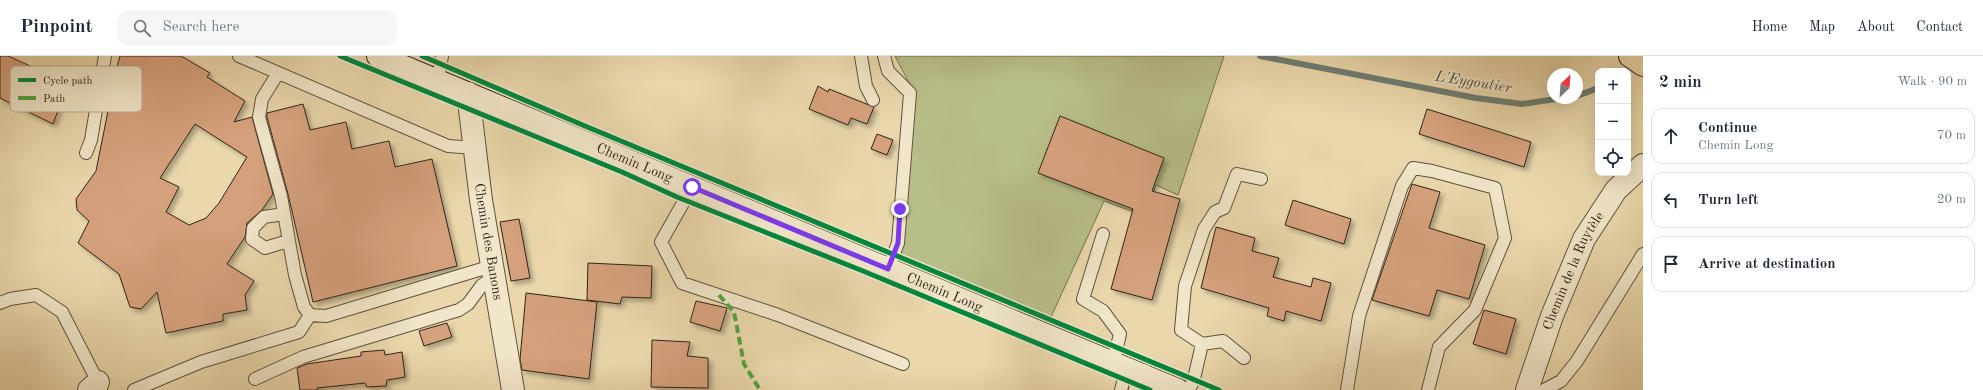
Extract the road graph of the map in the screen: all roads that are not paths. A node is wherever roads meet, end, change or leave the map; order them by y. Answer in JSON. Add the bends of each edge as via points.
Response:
{"nodes":[{"id":1,"x":104,"y":56,"type":"edge"},
{"id":2,"x":240,"y":56,"type":"edge"},
{"id":3,"x":378,"y":56,"type":"edge"},
{"id":4,"x":442,"y":56,"type":"edge"},
{"id":5,"x":861,"y":56,"type":"edge"},
{"id":6,"x":884,"y":56,"type":"edge"},
{"id":7,"x":1630,"y":56,"type":"edge"},
{"id":8,"x":1643,"y":65,"type":"edge"},
{"id":9,"x":102,"y":66,"type":"edge"},
{"id":10,"x":278,"y":73,"type":"junction"},
{"id":11,"x":438,"y":80,"type":"junction"},
{"id":12,"x":468,"y":93,"type":"junction"},
{"id":13,"x":873,"y":100,"type":"dead end"},
{"id":14,"x":95,"y":112,"type":"edge"},
{"id":15,"x":474,"y":148,"type":"junction"},
{"id":16,"x":86,"y":153,"type":"dead end"},
{"id":17,"x":1643,"y":165,"type":"edge"},
{"id":18,"x":1262,"y":180,"type":"dead end"},
{"id":19,"x":692,"y":187,"type":"junction"},
{"id":20,"x":284,"y":214,"type":"junction"},
{"id":21,"x":1103,"y":234,"type":"dead end"},
{"id":22,"x":288,"y":241,"type":"junction"},
{"id":23,"x":1643,"y":254,"type":"edge"},
{"id":24,"x":888,"y":269,"type":"junction"},
{"id":25,"x":493,"y":272,"type":"junction"},
{"id":26,"x":0,"y":303,"type":"edge"},
{"id":27,"x":310,"y":315,"type":"junction"},
{"id":28,"x":1202,"y":344,"type":"junction"},
{"id":29,"x":1244,"y":358,"type":"dead end"},
{"id":30,"x":903,"y":364,"type":"dead end"},
{"id":31,"x":1131,"y":374,"type":"edge"},
{"id":32,"x":255,"y":379,"type":"dead end"},
{"id":33,"x":1563,"y":385,"type":"edge"},
{"id":34,"x":97,"y":387,"type":"edge"},
{"id":35,"x":134,"y":390,"type":"edge"},
{"id":36,"x":513,"y":390,"type":"edge"},
{"id":37,"x":1121,"y":390,"type":"edge"},
{"id":38,"x":1178,"y":390,"type":"edge"},
{"id":39,"x":1189,"y":390,"type":"edge"},
{"id":40,"x":1347,"y":390,"type":"edge"},
{"id":41,"x":1428,"y":390,"type":"edge"},
{"id":42,"x":1527,"y":390,"type":"edge"},
{"id":43,"x":1544,"y":390,"type":"edge"}],
"edges":[{"from":1,"to":9,"type":"lane"},
{"from":2,"to":10,"type":"lane"},
{"from":3,"to":11,"type":"main road","name":"Chemin Long"},
{"from":4,"to":11,"type":"lane"},
{"from":5,"to":13,"type":"lane","via":[[866,86]]},
{"from":6,"to":24,"type":"lane","via":[[888,71],[910,93],[898,243]]},
{"from":7,"to":8,"type":"highway"},
{"from":10,"to":15,"type":"lane","via":[[448,146]]},
{"from":10,"to":20,"type":"lane","via":[[262,99],[259,117]]},
{"from":11,"to":12,"type":"main road","name":"Chemin Long"},
{"from":12,"to":15,"type":"main road","name":"Chemin des Banons"},
{"from":12,"to":19,"type":"main road","name":"Chemin Long"},
{"from":14,"to":16,"type":"lane"},
{"from":15,"to":25,"type":"main road","name":"Chemin des Banons"},
{"from":17,"to":42,"type":"main road","name":"Chemin de la Ruytèle","via":[[1616,190],[1584,239],[1552,316]]},
{"from":18,"to":28,"type":"lane","via":[[1237,174],[1224,208],[1215,212],[1204,229],[1185,286],[1181,330]]},
{"from":19,"to":24,"type":"main road","name":"Chemin Long"},
{"from":19,"to":30,"type":"lane","via":[[661,242],[682,283],[778,315]]},
{"from":20,"to":22,"type":"lane"},
{"from":20,"to":22,"type":"lane","via":[[264,216],[253,228],[252,239],[265,248]]},
{"from":21,"to":31,"type":"lane","via":[[1083,299],[1103,311],[1120,334]]},
{"from":22,"to":27,"type":"lane","via":[[304,307]]},
{"from":23,"to":33,"type":"lane"},
{"from":24,"to":31,"type":"main road","name":"Chemin Long"},
{"from":25,"to":27,"type":"lane","via":[[326,316]]},
{"from":25,"to":32,"type":"lane","via":[[468,304],[459,310],[303,357]]},
{"from":25,"to":36,"type":"main road","name":"Chemin des Banons"},
{"from":26,"to":34,"type":"lane","via":[[36,295],[62,312]]},
{"from":27,"to":35,"type":"lane","via":[[299,332],[201,362]]},
{"from":28,"to":29,"type":"lane","via":[[1223,341]]},
{"from":28,"to":39,"type":"lane"},
{"from":31,"to":37,"type":"lane"},
{"from":31,"to":38,"type":"main road","name":"Chemin Long"},
{"from":33,"to":43,"type":"lane"},
{"from":40,"to":41,"type":"lane","via":[[1359,316],[1402,186],[1412,168],[1495,188],[1505,238],[1475,310],[1439,347]]}]}
